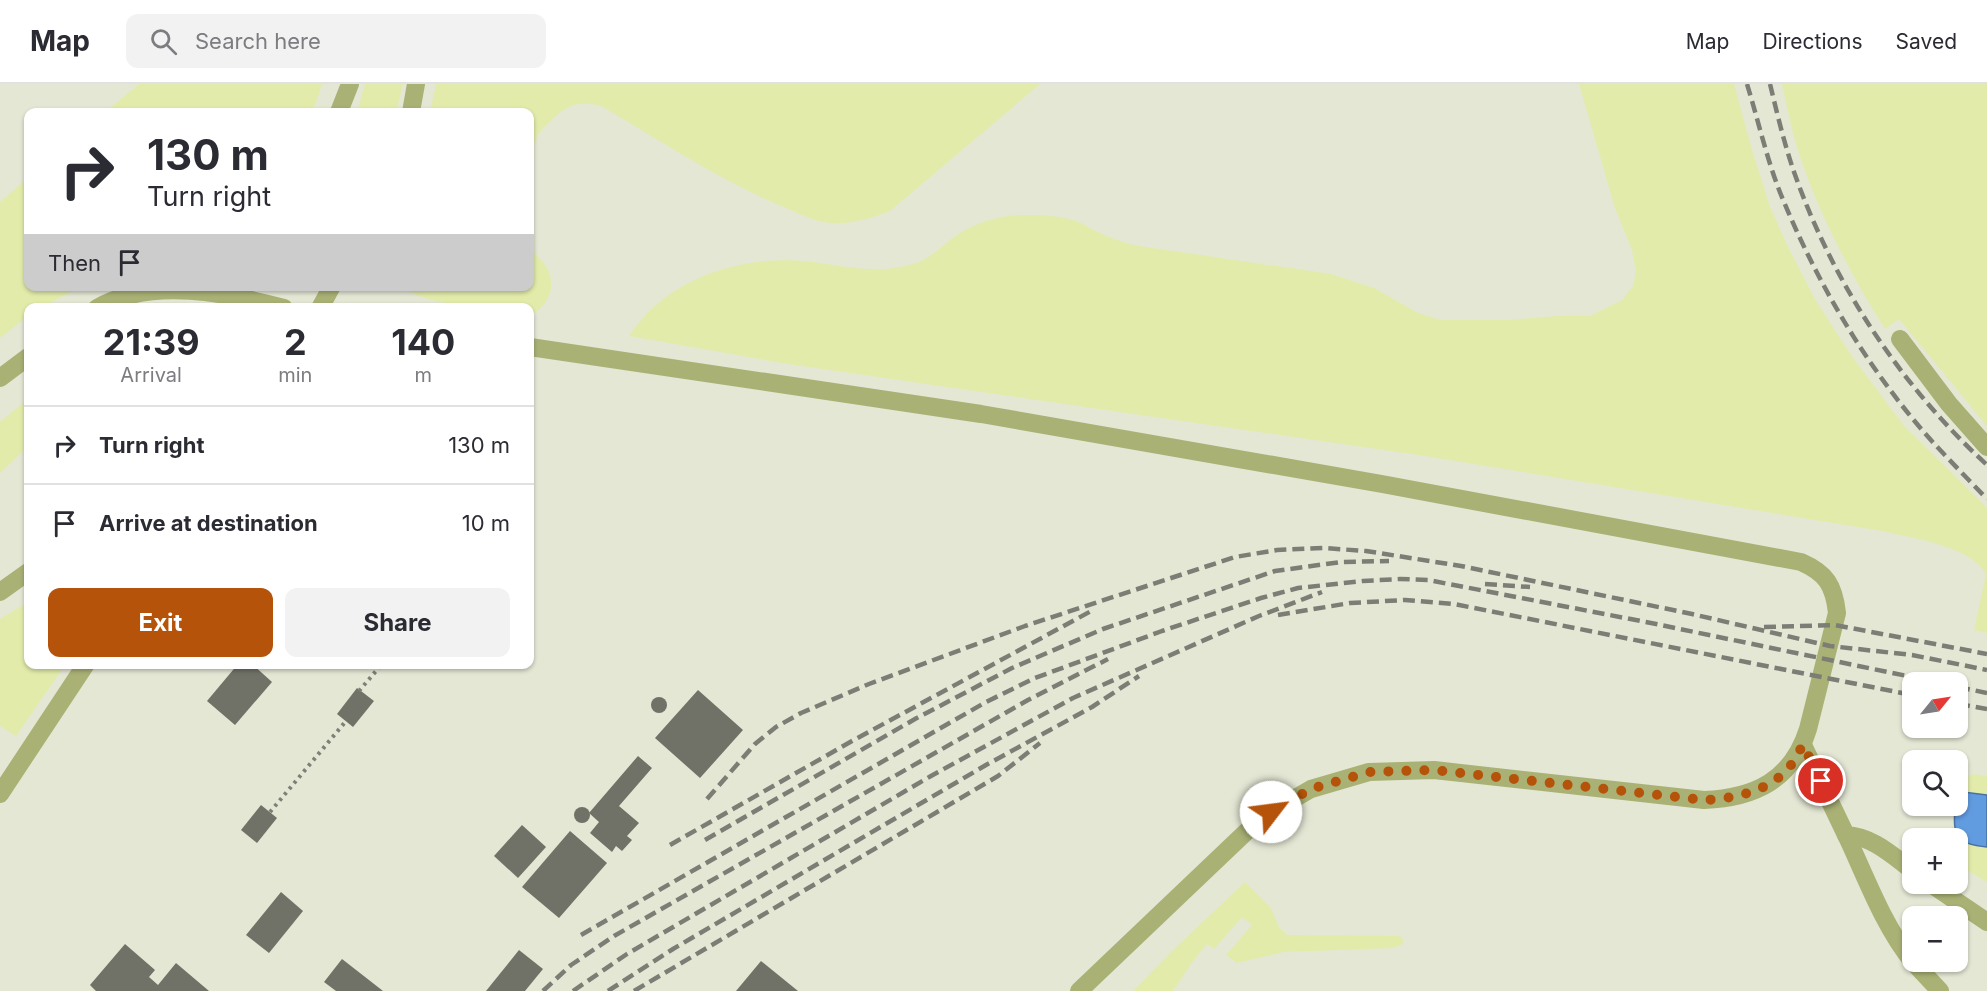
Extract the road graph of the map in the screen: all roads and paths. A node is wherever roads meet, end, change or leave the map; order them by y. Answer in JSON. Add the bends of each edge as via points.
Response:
{"nodes":[{"id":1,"x":350,"y":84,"type":"edge"},
{"id":2,"x":416,"y":84,"type":"edge"},
{"id":3,"x":341,"y":108,"type":"edge"},
{"id":4,"x":412,"y":108,"type":"edge"},
{"id":5,"x":203,"y":291,"type":"edge"},
{"id":6,"x":203,"y":291,"type":"edge"},
{"id":7,"x":221,"y":296,"type":"edge"},
{"id":8,"x":108,"y":303,"type":"edge"},
{"id":9,"x":266,"y":303,"type":"edge"},
{"id":10,"x":1900,"y":339,"type":"dead end"},
{"id":11,"x":534,"y":348,"type":"edge"},
{"id":12,"x":24,"y":360,"type":"edge"},
{"id":13,"x":0,"y":378,"type":"edge"},
{"id":14,"x":1987,"y":447,"type":"edge"},
{"id":15,"x":24,"y":575,"type":"edge"},
{"id":16,"x":0,"y":591,"type":"edge"},
{"id":17,"x":83,"y":669,"type":"edge"},
{"id":18,"x":378,"y":669,"type":"edge"},
{"id":19,"x":359,"y":691,"type":"dead end"},
{"id":20,"x":346,"y":721,"type":"dead end"},
{"id":21,"x":1803,"y":745,"type":"junction"},
{"id":22,"x":0,"y":794,"type":"edge"},
{"id":23,"x":270,"y":812,"type":"dead end"},
{"id":24,"x":1846,"y":835,"type":"junction"},
{"id":25,"x":1902,"y":863,"type":"edge"},
{"id":26,"x":1946,"y":894,"type":"edge"},
{"id":27,"x":1987,"y":922,"type":"edge"},
{"id":28,"x":1902,"y":947,"type":"edge"},
{"id":29,"x":1923,"y":972,"type":"edge"},
{"id":30,"x":1079,"y":991,"type":"edge"},
{"id":31,"x":1940,"y":991,"type":"edge"}],
"edges":[{"from":1,"to":3,"type":"lane"},
{"from":2,"to":4,"type":"lane"},
{"from":5,"to":8,"type":"lane","via":[[142,292]]},
{"from":6,"to":7,"type":"lane"},
{"from":7,"to":9,"type":"lane"},
{"from":10,"to":14,"type":"lane"},
{"from":11,"to":21,"type":"lane","via":[[981,414],[1801,562],[1818,569],[1828,582],[1836,597],[1837,613]]},
{"from":12,"to":13,"type":"lane"},
{"from":15,"to":16,"type":"lane"},
{"from":17,"to":22,"type":"lane"},
{"from":18,"to":19,"type":"path"},
{"from":20,"to":23,"type":"path"},
{"from":21,"to":24,"type":"lane"},
{"from":21,"to":30,"type":"lane","via":[[1790,767],[1771,783],[1720,799],[1434,770],[1369,772],[1311,789],[1246,832]]},
{"from":24,"to":25,"type":"lane","via":[[1872,842]]},
{"from":24,"to":28,"type":"lane"},
{"from":26,"to":27,"type":"lane"},
{"from":29,"to":31,"type":"lane"}]}
